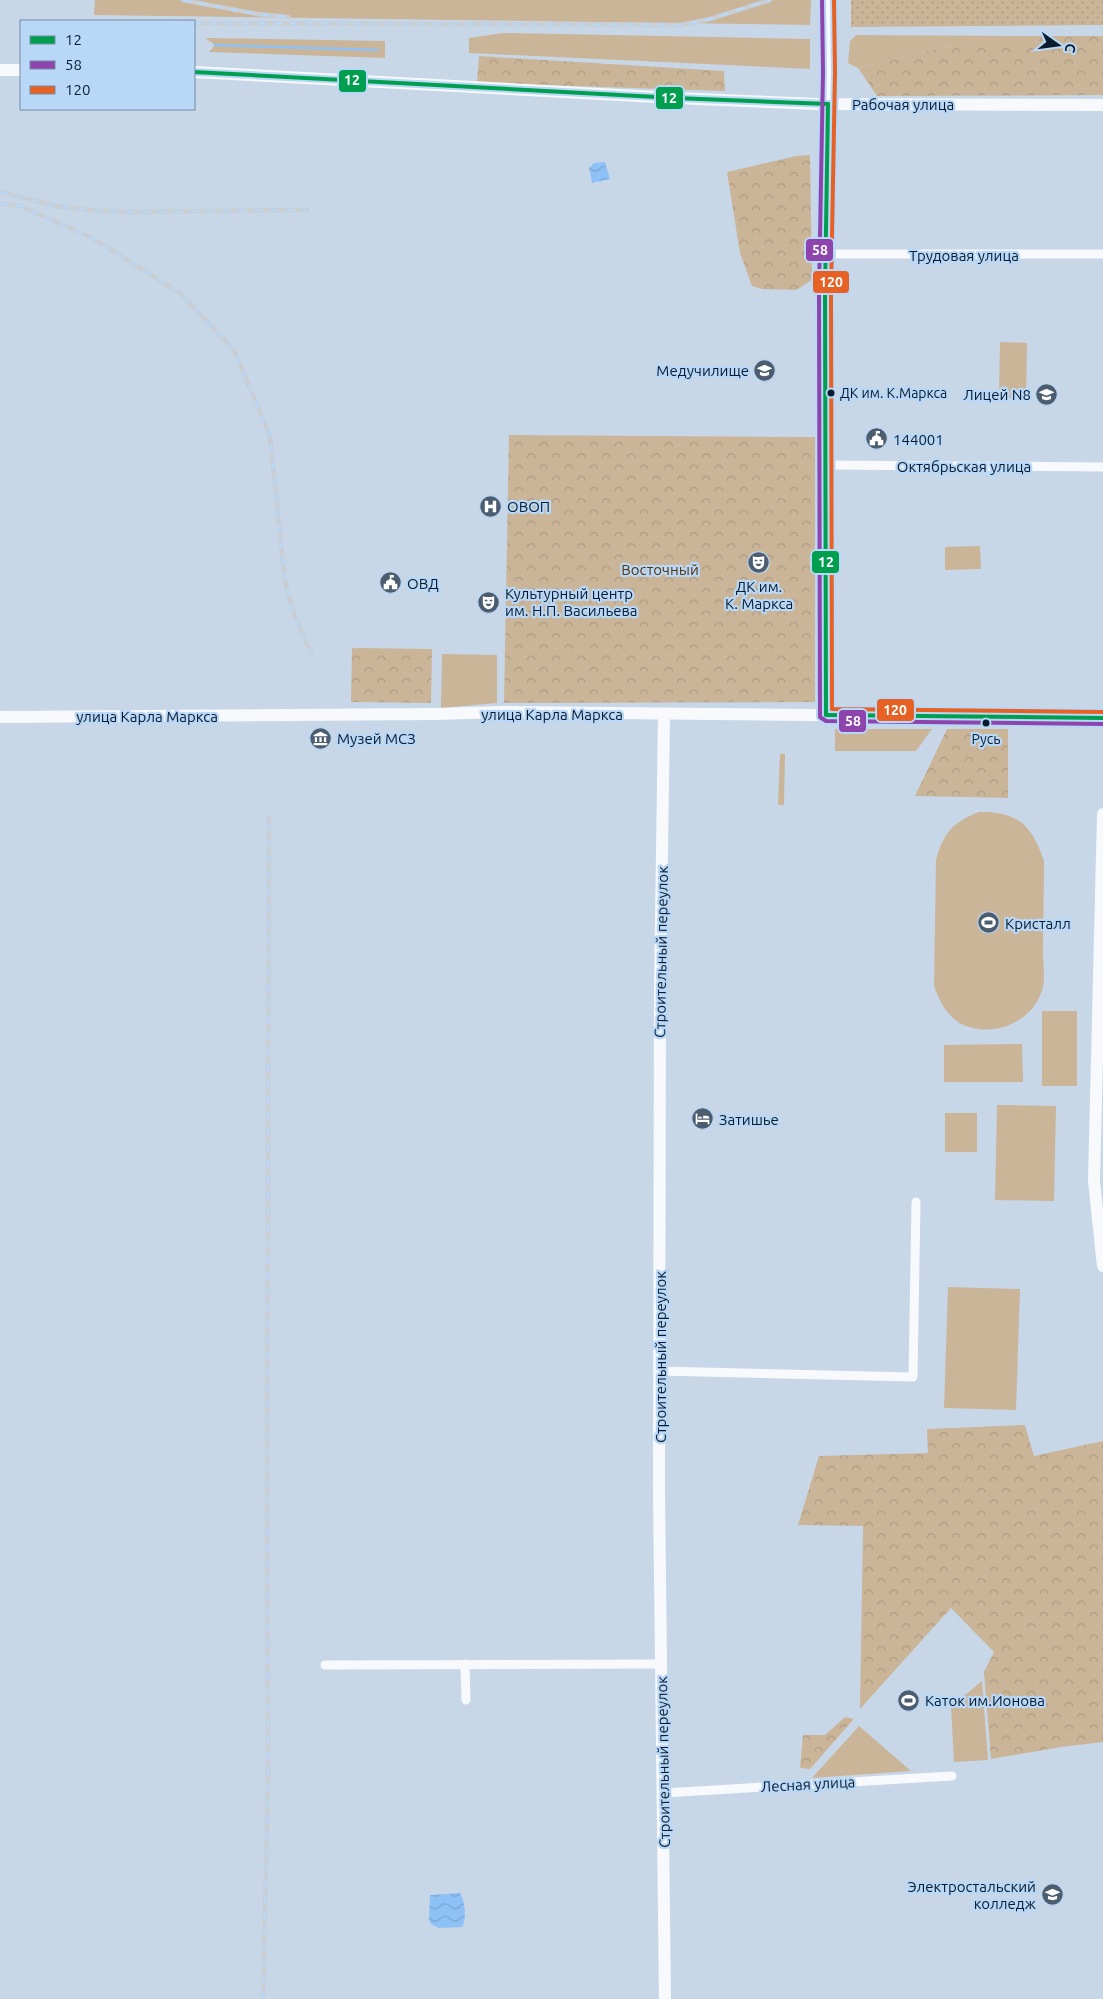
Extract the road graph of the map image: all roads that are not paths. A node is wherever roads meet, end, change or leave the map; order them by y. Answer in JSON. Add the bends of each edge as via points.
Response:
{"nodes":[{"id":1,"x":828,"y":0,"type":"edge"},
{"id":2,"x":0,"y":70,"type":"edge"},
{"id":3,"x":20,"y":70,"type":"edge"},
{"id":4,"x":195,"y":72,"type":"edge"},
{"id":5,"x":828,"y":104,"type":"junction"},
{"id":6,"x":1103,"y":105,"type":"edge"},
{"id":7,"x":825,"y":254,"type":"junction"},
{"id":8,"x":1103,"y":254,"type":"edge"},
{"id":9,"x":825,"y":465,"type":"junction"},
{"id":10,"x":1103,"y":467,"type":"edge"},
{"id":11,"x":664,"y":714,"type":"junction"},
{"id":12,"x":826,"y":715,"type":"junction"},
{"id":13,"x":0,"y":717,"type":"edge"},
{"id":14,"x":1103,"y":718,"type":"edge"},
{"id":15,"x":1103,"y":814,"type":"edge"},
{"id":16,"x":1101,"y":955,"type":"edge"},
{"id":17,"x":916,"y":1202,"type":"dead end"},
{"id":18,"x":1101,"y":1225,"type":"edge"},
{"id":19,"x":1103,"y":1266,"type":"edge"},
{"id":20,"x":659,"y":1371,"type":"junction"},
{"id":21,"x":465,"y":1664,"type":"junction"},
{"id":22,"x":662,"y":1664,"type":"junction"},
{"id":23,"x":325,"y":1665,"type":"dead end"},
{"id":24,"x":466,"y":1700,"type":"dead end"},
{"id":25,"x":952,"y":1776,"type":"dead end"},
{"id":26,"x":664,"y":1793,"type":"junction"},
{"id":27,"x":665,"y":1999,"type":"edge"}],
"edges":[{"from":1,"to":5,"type":"street"},
{"from":2,"to":3,"type":"street"},
{"from":4,"to":5,"type":"street","name":"Рабочая улица"},
{"from":5,"to":6,"type":"street","name":"Рабочая улица"},
{"from":5,"to":7,"type":"street"},
{"from":7,"to":8,"type":"street","name":"Трудовая улица"},
{"from":7,"to":9,"type":"street"},
{"from":9,"to":10,"type":"street","name":"Октябрьская улица"},
{"from":9,"to":12,"type":"street"},
{"from":11,"to":12,"type":"street","name":"улица Карла Маркса"},
{"from":11,"to":13,"type":"street","name":"улица Карла Маркса","via":[[504,712]]},
{"from":11,"to":20,"type":"street","name":"Строительный переулок"},
{"from":12,"to":14,"type":"street","name":"улица Карла Маркса"},
{"from":15,"to":16,"type":"street"},
{"from":16,"to":18,"type":"street","via":[[1094,1164]]},
{"from":17,"to":20,"type":"street","via":[[913,1377]]},
{"from":18,"to":19,"type":"street"},
{"from":20,"to":22,"type":"street","name":"Строительный переулок"},
{"from":21,"to":22,"type":"street"},
{"from":21,"to":23,"type":"street"},
{"from":21,"to":24,"type":"street"},
{"from":22,"to":26,"type":"street","name":"Строительный переулок"},
{"from":25,"to":26,"type":"street","name":"Лесная улица"},
{"from":26,"to":27,"type":"street","name":"Строительный переулок"}]}
